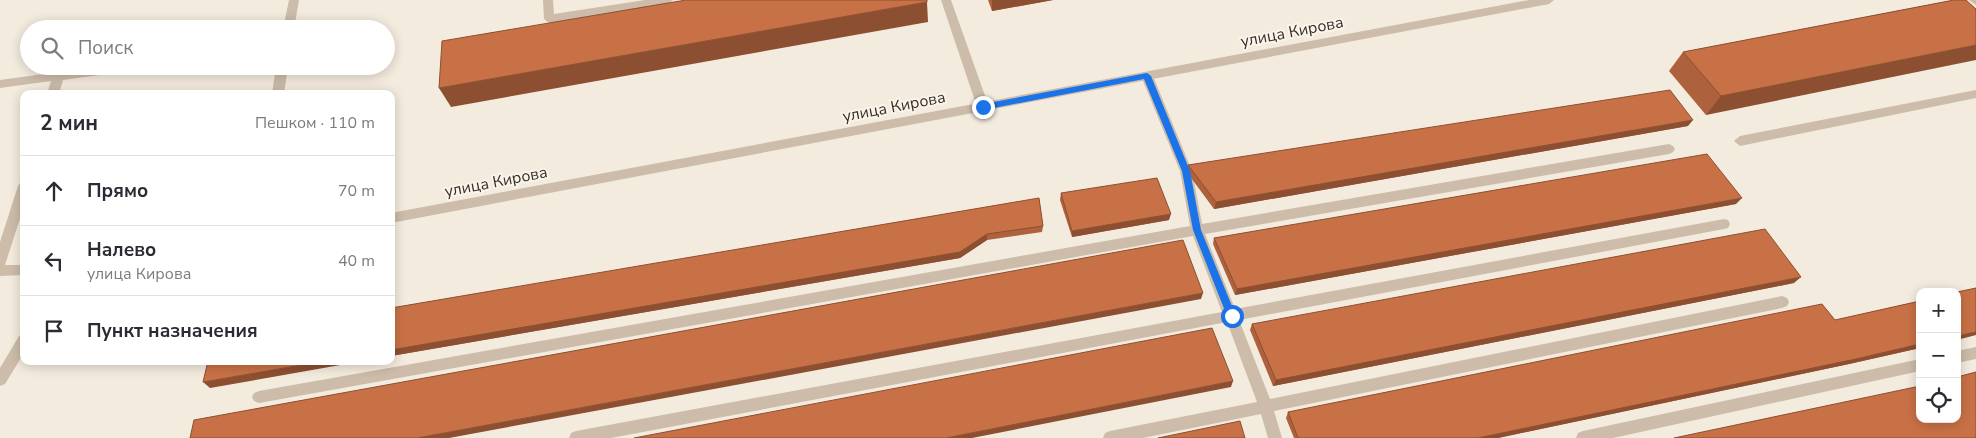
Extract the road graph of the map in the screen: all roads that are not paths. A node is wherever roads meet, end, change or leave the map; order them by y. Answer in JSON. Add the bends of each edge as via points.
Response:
{"nodes":[{"id":1,"x":294,"y":0,"type":"edge"},
{"id":2,"x":548,"y":0,"type":"edge"},
{"id":3,"x":668,"y":0,"type":"edge"},
{"id":4,"x":946,"y":0,"type":"edge"},
{"id":5,"x":1550,"y":0,"type":"edge"},
{"id":6,"x":290,"y":20,"type":"edge"},
{"id":7,"x":72,"y":75,"type":"edge"},
{"id":8,"x":281,"y":75,"type":"edge"},
{"id":9,"x":1147,"y":76,"type":"junction"},
{"id":10,"x":58,"y":77,"type":"junction"},
{"id":11,"x":0,"y":84,"type":"edge"},
{"id":12,"x":54,"y":90,"type":"edge"},
{"id":13,"x":279,"y":90,"type":"edge"},
{"id":14,"x":1976,"y":94,"type":"edge"},
{"id":15,"x":983,"y":107,"type":"junction"},
{"id":16,"x":1740,"y":141,"type":"dead end"},
{"id":17,"x":1669,"y":149,"type":"dead end"},
{"id":18,"x":20,"y":199,"type":"edge"},
{"id":19,"x":395,"y":217,"type":"edge"},
{"id":20,"x":1724,"y":224,"type":"dead end"},
{"id":21,"x":1197,"y":230,"type":"junction"},
{"id":22,"x":0,"y":262,"type":"edge"},
{"id":23,"x":0,"y":270,"type":"edge"},
{"id":24,"x":20,"y":270,"type":"edge"},
{"id":25,"x":1782,"y":302,"type":"dead end"},
{"id":26,"x":1232,"y":316,"type":"junction"},
{"id":27,"x":20,"y":347,"type":"edge"},
{"id":28,"x":1976,"y":353,"type":"edge"},
{"id":29,"x":1961,"y":356,"type":"edge"},
{"id":30,"x":1916,"y":367,"type":"edge"},
{"id":31,"x":0,"y":380,"type":"edge"},
{"id":32,"x":260,"y":397,"type":"dead end"},
{"id":33,"x":1266,"y":406,"type":"junction"},
{"id":34,"x":576,"y":438,"type":"edge"},
{"id":35,"x":1110,"y":438,"type":"edge"},
{"id":36,"x":1275,"y":438,"type":"edge"},
{"id":37,"x":1583,"y":438,"type":"edge"}],
"edges":[{"from":1,"to":6,"type":"street"},
{"from":2,"to":3,"type":"street","via":[[549,19]]},
{"from":4,"to":15,"type":"street"},
{"from":5,"to":9,"type":"street","name":"улица Кирова"},
{"from":7,"to":10,"type":"street"},
{"from":8,"to":13,"type":"street"},
{"from":9,"to":15,"type":"street","name":"улица Кирова"},
{"from":9,"to":21,"type":"street","via":[[1186,171]]},
{"from":10,"to":11,"type":"street"},
{"from":10,"to":12,"type":"street"},
{"from":14,"to":16,"type":"street"},
{"from":15,"to":19,"type":"street","name":"улица Кирова"},
{"from":17,"to":21,"type":"street"},
{"from":18,"to":22,"type":"street"},
{"from":20,"to":26,"type":"street"},
{"from":21,"to":26,"type":"street"},
{"from":21,"to":32,"type":"street"},
{"from":23,"to":24,"type":"street"},
{"from":25,"to":33,"type":"street"},
{"from":26,"to":33,"type":"street"},
{"from":26,"to":34,"type":"street"},
{"from":27,"to":31,"type":"street"},
{"from":28,"to":29,"type":"street"},
{"from":30,"to":37,"type":"street"},
{"from":33,"to":35,"type":"street"},
{"from":33,"to":36,"type":"street"}]}
